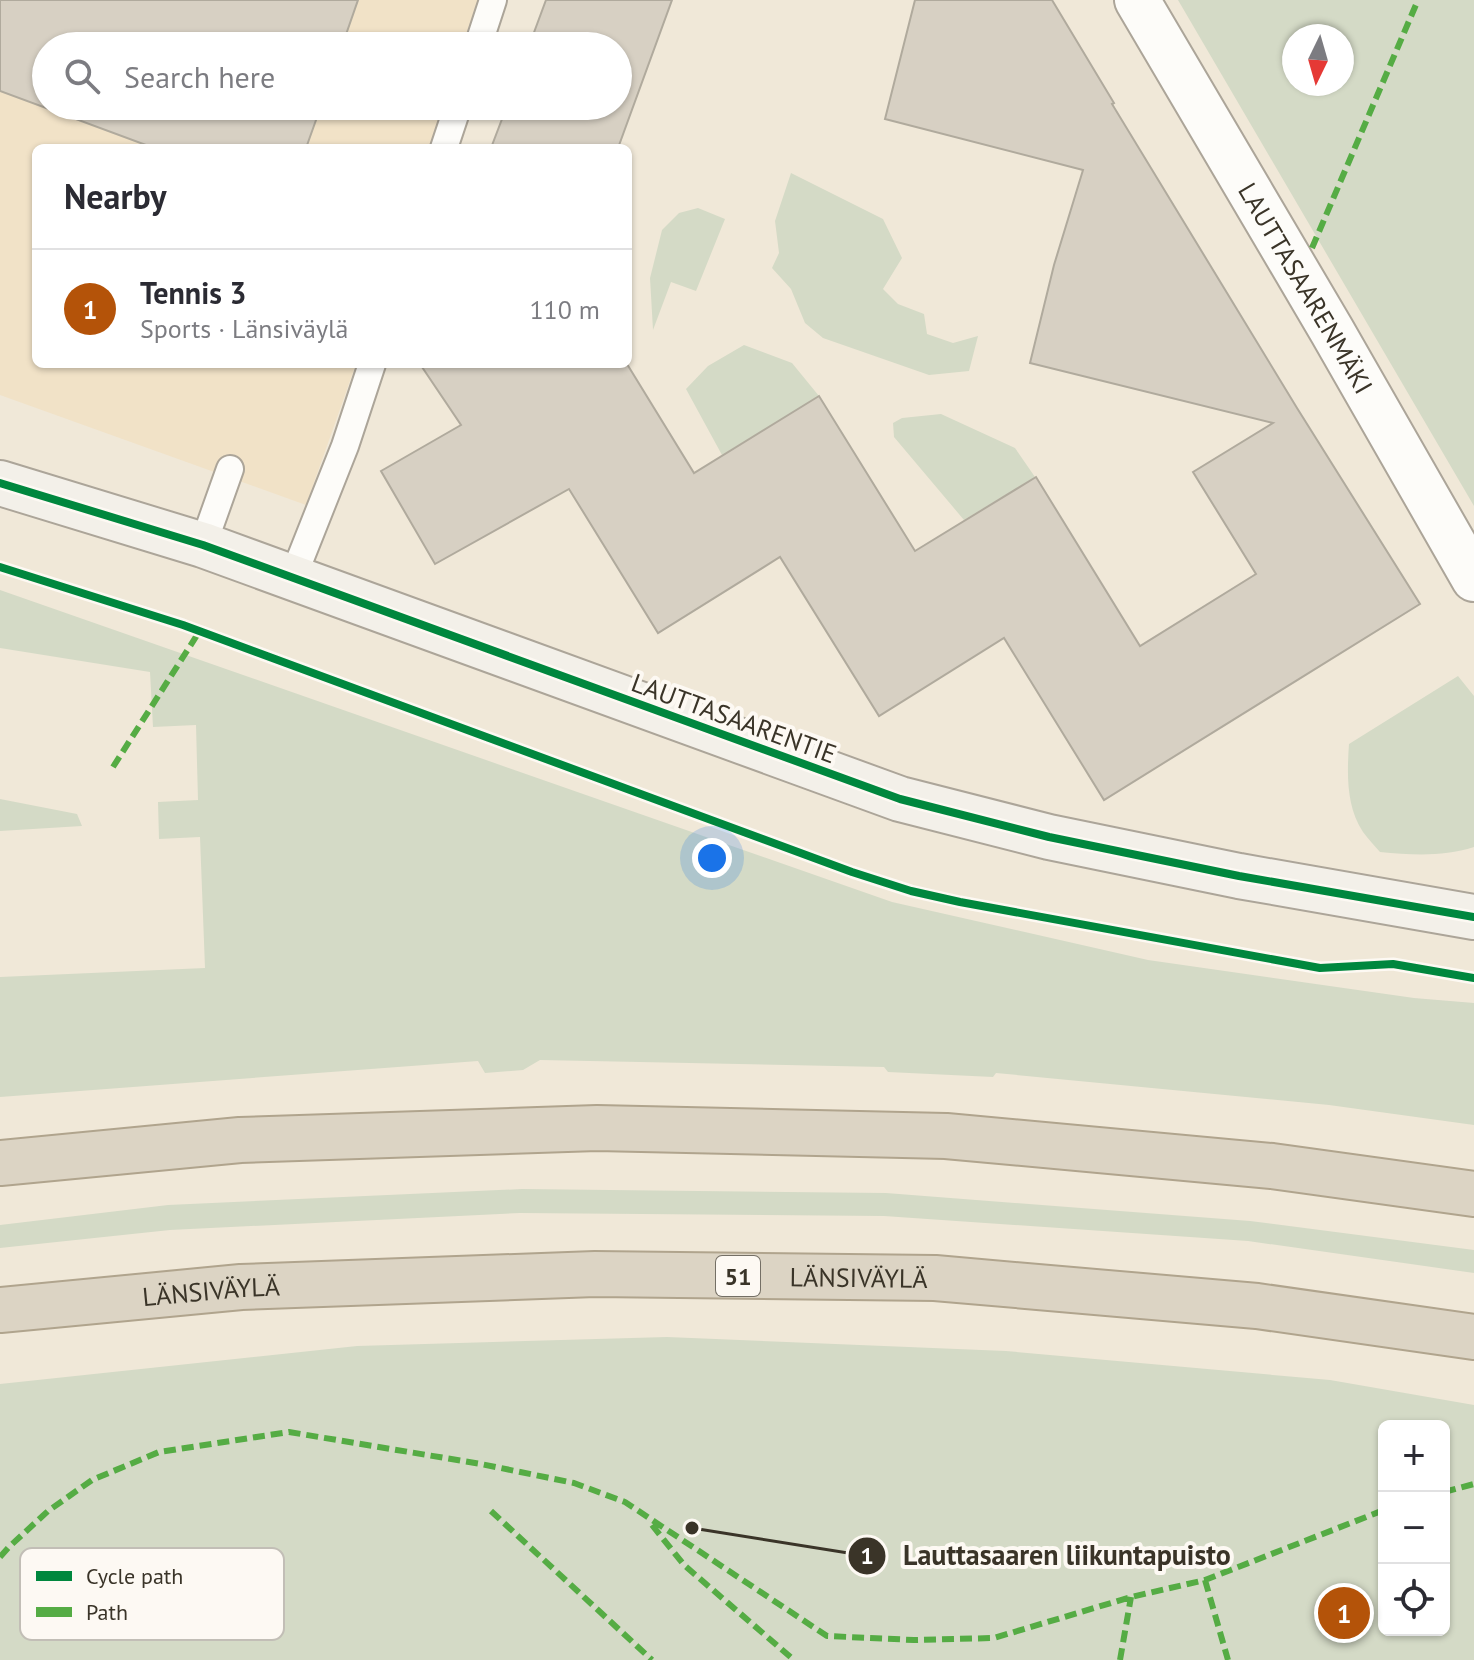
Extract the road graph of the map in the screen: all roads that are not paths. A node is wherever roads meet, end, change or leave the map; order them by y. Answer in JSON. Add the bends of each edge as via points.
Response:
{"nodes":[{"id":1,"x":493,"y":0,"type":"edge"},
{"id":2,"x":1137,"y":0,"type":"edge"},
{"id":3,"x":483,"y":32,"type":"edge"},
{"id":4,"x":453,"y":120,"type":"edge"},
{"id":5,"x":445,"y":144,"type":"edge"},
{"id":6,"x":371,"y":368,"type":"edge"},
{"id":7,"x":230,"y":469,"type":"dead end"},
{"id":8,"x":0,"y":483,"type":"edge"},
{"id":9,"x":203,"y":545,"type":"junction"},
{"id":10,"x":293,"y":577,"type":"junction"},
{"id":11,"x":1474,"y":579,"type":"edge"},
{"id":12,"x":1474,"y":917,"type":"edge"},
{"id":13,"x":0,"y":1163,"type":"edge"},
{"id":14,"x":1474,"y":1194,"type":"edge"},
{"id":15,"x":0,"y":1310,"type":"edge"},
{"id":16,"x":1474,"y":1337,"type":"edge"}],
"edges":[{"from":1,"to":3,"type":"lane"},
{"from":2,"to":11,"type":"street","name":"LAUTTASAARENMÄKI"},
{"from":4,"to":5,"type":"lane"},
{"from":6,"to":10,"type":"lane"},
{"from":7,"to":9,"type":"lane"},
{"from":8,"to":9,"type":"main road","name":"LAUTTASAARENTIE"},
{"from":9,"to":10,"type":"main road","name":"LAUTTASAARENTIE"},
{"from":10,"to":12,"type":"main road","name":"LAUTTASAARENTIE","via":[[900,799],[1166,861]]},
{"from":13,"to":14,"type":"highway","via":[[240,1140],[597,1128],[946,1136],[1272,1166]]},
{"from":15,"to":16,"type":"highway","name":"LÄNSIVÄYLÄ","number":"51","via":[[241,1287],[595,1274],[935,1278],[1257,1306]]}]}
